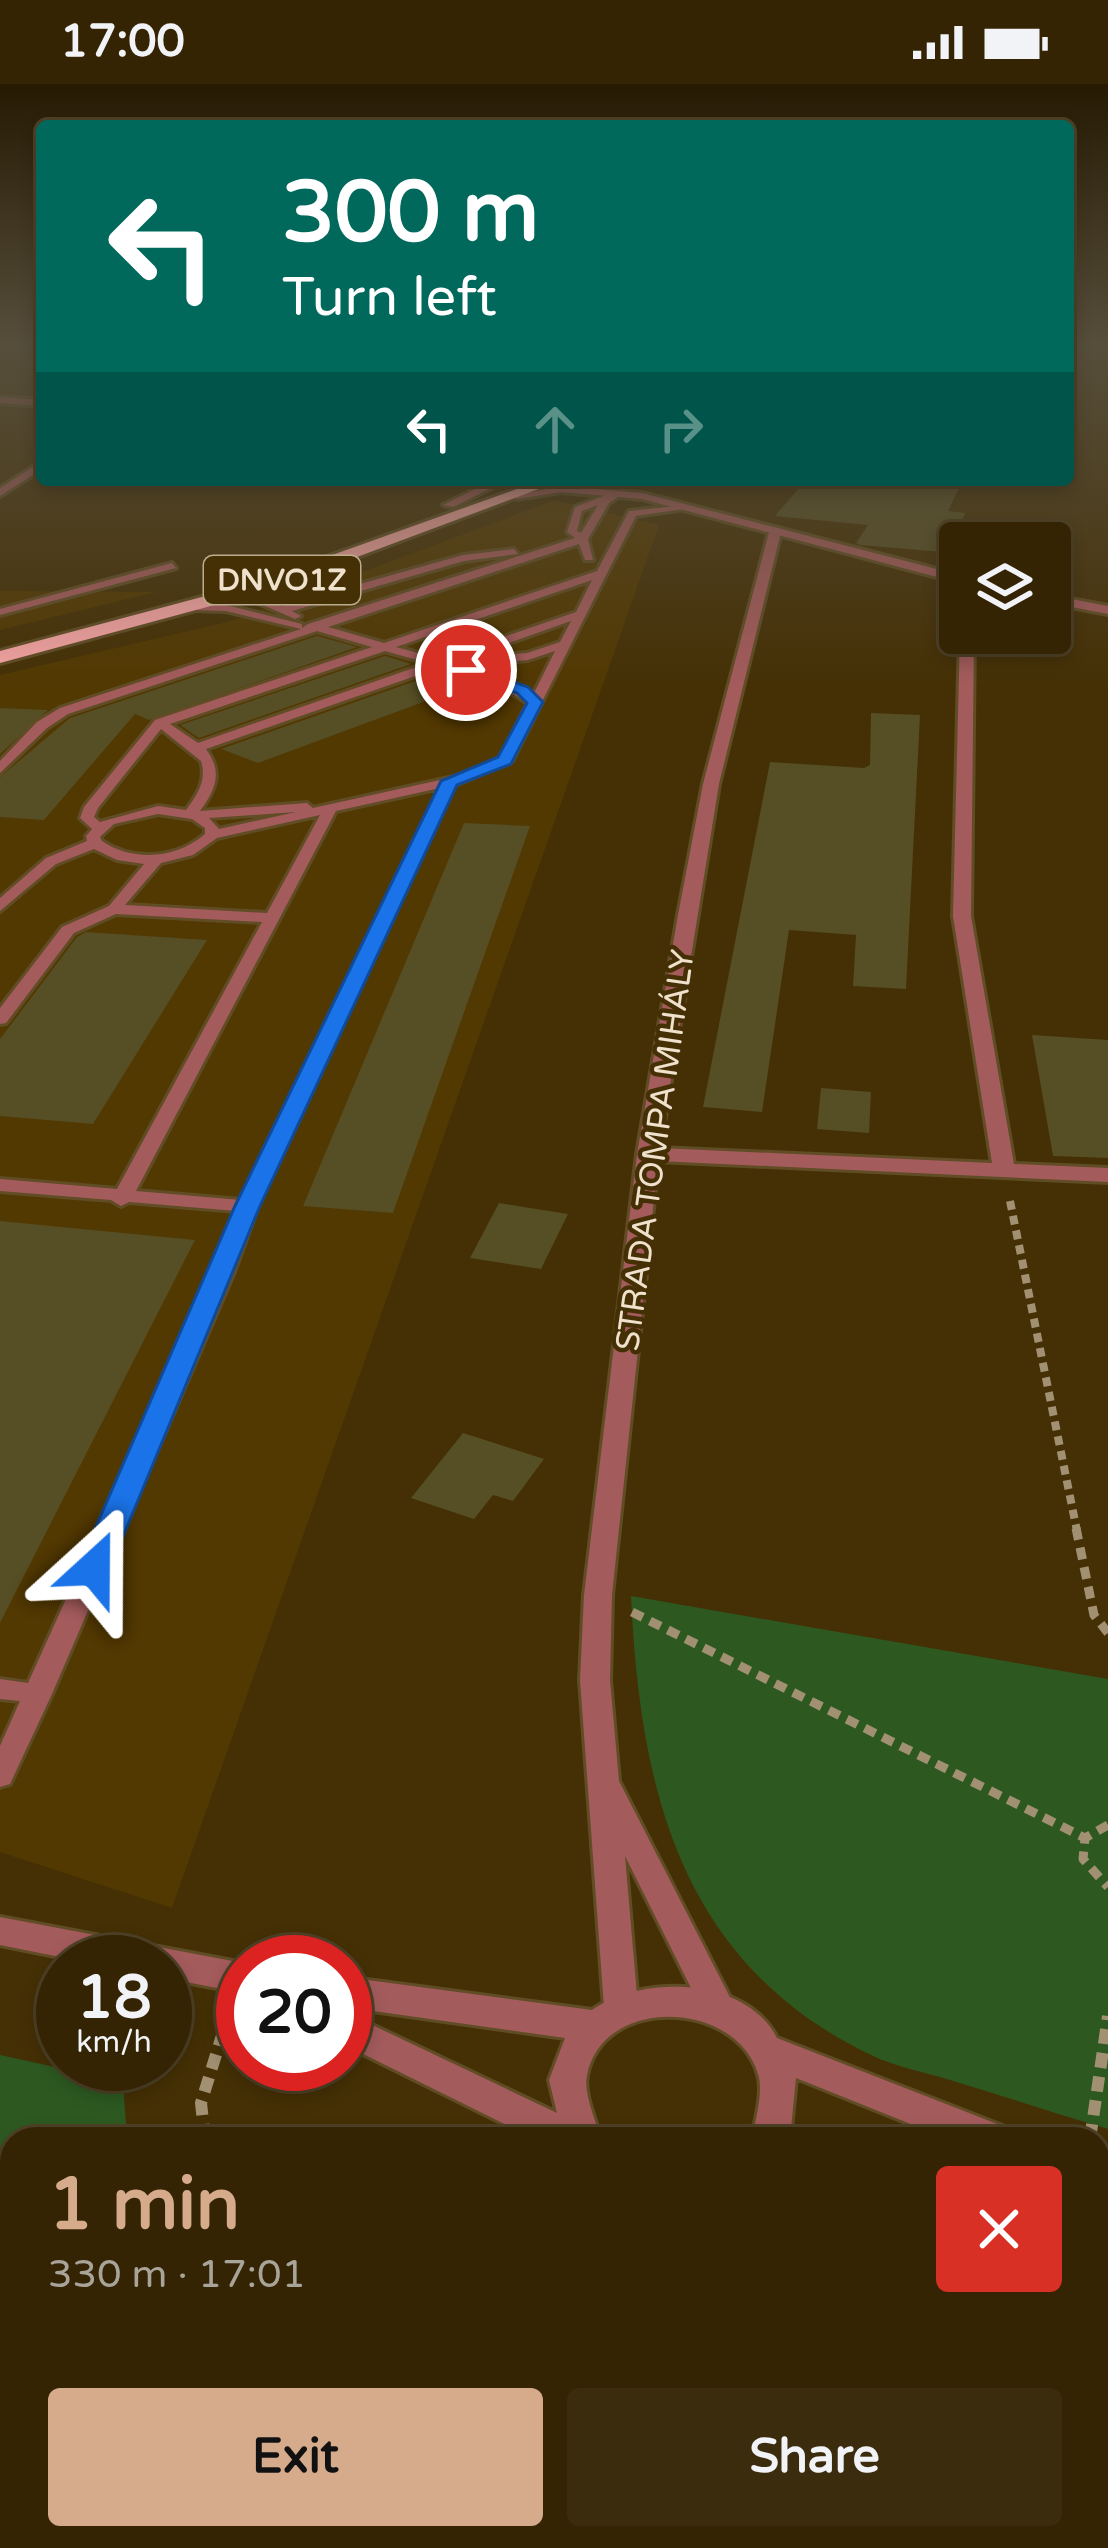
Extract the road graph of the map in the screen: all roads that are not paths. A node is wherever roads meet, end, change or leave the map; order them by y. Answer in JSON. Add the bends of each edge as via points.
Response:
{"nodes":[{"id":1,"x":36,"y":468,"type":"edge"},
{"id":2,"x":489,"y":486,"type":"edge"},
{"id":3,"x":603,"y":486,"type":"edge"},
{"id":4,"x":517,"y":488,"type":"edge"},
{"id":5,"x":0,"y":493,"type":"edge"},
{"id":6,"x":625,"y":494,"type":"junction"},
{"id":7,"x":449,"y":505,"type":"junction"},
{"id":8,"x":686,"y":508,"type":"junction"},
{"id":9,"x":775,"y":532,"type":"junction"},
{"id":10,"x":598,"y":536,"type":"junction"},
{"id":11,"x":583,"y":539,"type":"junction"},
{"id":12,"x":618,"y":547,"type":"junction"},
{"id":13,"x":544,"y":552,"type":"junction"},
{"id":14,"x":589,"y":558,"type":"junction"},
{"id":15,"x":172,"y":566,"type":"dead end"},
{"id":16,"x":599,"y":574,"type":"junction"},
{"id":17,"x":939,"y":574,"type":"edge"},
{"id":18,"x":260,"y":587,"type":"junction"},
{"id":19,"x":1071,"y":602,"type":"edge"},
{"id":20,"x":193,"y":607,"type":"junction"},
{"id":21,"x":282,"y":610,"type":"junction"},
{"id":22,"x":1108,"y":610,"type":"edge"},
{"id":23,"x":0,"y":612,"type":"edge"},
{"id":24,"x":581,"y":614,"type":"junction"},
{"id":25,"x":312,"y":626,"type":"junction"},
{"id":26,"x":0,"y":644,"type":"edge"},
{"id":27,"x":566,"y":644,"type":"junction"},
{"id":28,"x":374,"y":646,"type":"junction"},
{"id":29,"x":967,"y":654,"type":"edge"},
{"id":30,"x":0,"y":657,"type":"edge"},
{"id":31,"x":436,"y":663,"type":"junction"},
{"id":32,"x":535,"y":702,"type":"junction"},
{"id":33,"x":160,"y":722,"type":"junction"},
{"id":34,"x":200,"y":748,"type":"junction"},
{"id":35,"x":0,"y":769,"type":"edge"},
{"id":36,"x":450,"y":781,"type":"junction"},
{"id":37,"x":332,"y":807,"type":"junction"},
{"id":38,"x":193,"y":814,"type":"junction"},
{"id":39,"x":212,"y":835,"type":"junction"},
{"id":40,"x":97,"y":836,"type":"junction"},
{"id":41,"x":157,"y":858,"type":"junction"},
{"id":42,"x":0,"y":906,"type":"edge"},
{"id":43,"x":114,"y":909,"type":"junction"},
{"id":44,"x":270,"y":918,"type":"junction"},
{"id":45,"x":0,"y":1019,"type":"edge"},
{"id":46,"x":648,"y":1154,"type":"junction"},
{"id":47,"x":1004,"y":1170,"type":"junction"},
{"id":48,"x":1108,"y":1175,"type":"edge"},
{"id":49,"x":0,"y":1185,"type":"edge"},
{"id":50,"x":121,"y":1200,"type":"junction"},
{"id":51,"x":248,"y":1206,"type":"junction"},
{"id":52,"x":0,"y":1689,"type":"edge"},
{"id":53,"x":38,"y":1694,"type":"junction"},
{"id":54,"x":0,"y":1776,"type":"edge"},
{"id":55,"x":602,"y":1777,"type":"junction"},
{"id":56,"x":0,"y":1931,"type":"edge"},
{"id":57,"x":36,"y":1938,"type":"edge"},
{"id":58,"x":372,"y":1994,"type":"edge"},
{"id":59,"x":718,"y":2007,"type":"junction"},
{"id":60,"x":607,"y":2016,"type":"junction"},
{"id":61,"x":372,"y":2041,"type":"edge"},
{"id":62,"x":768,"y":2051,"type":"junction"},
{"id":63,"x":553,"y":2127,"type":"edge"},
{"id":64,"x":574,"y":2127,"type":"edge"},
{"id":65,"x":775,"y":2127,"type":"edge"},
{"id":66,"x":961,"y":2127,"type":"edge"}],
"edges":[{"from":1,"to":5,"type":"street"},
{"from":2,"to":7,"type":"street"},
{"from":3,"to":6,"type":"street"},
{"from":4,"to":6,"type":"street"},
{"from":4,"to":7,"type":"highway","number":"DNVO1Z"},
{"from":4,"to":18,"type":"highway","number":"DNVO1Z"},
{"from":6,"to":8,"type":"street"},
{"from":6,"to":10,"type":"lane"},
{"from":6,"to":11,"type":"lane","via":[[604,501]]},
{"from":6,"to":11,"type":"lane","via":[[578,509],[571,524]]},
{"from":7,"to":26,"type":"highway","number":"DNVO1Z","via":[[251,577]]},
{"from":8,"to":9,"type":"street"},
{"from":8,"to":12,"type":"lane","via":[[632,514]]},
{"from":9,"to":17,"type":"street"},
{"from":9,"to":46,"type":"street","name":"STRADA TOMPA MIHÁLY","via":[[711,784]]},
{"from":10,"to":12,"type":"lane"},
{"from":10,"to":14,"type":"lane"},
{"from":11,"to":13,"type":"lane"},
{"from":11,"to":14,"type":"lane"},
{"from":12,"to":16,"type":"lane"},
{"from":13,"to":21,"type":"lane","via":[[463,558]]},
{"from":13,"to":25,"type":"lane"},
{"from":14,"to":16,"type":"lane"},
{"from":15,"to":23,"type":"lane"},
{"from":16,"to":24,"type":"lane"},
{"from":16,"to":28,"type":"lane"},
{"from":18,"to":20,"type":"highway","number":"DNVO1Z"},
{"from":18,"to":21,"type":"lane","via":[[258,600]]},
{"from":19,"to":22,"type":"street"},
{"from":20,"to":25,"type":"lane"},
{"from":20,"to":30,"type":"highway","number":"DNVO1Z"},
{"from":21,"to":25,"type":"lane"},
{"from":24,"to":27,"type":"lane"},
{"from":24,"to":31,"type":"lane"},
{"from":25,"to":28,"type":"lane"},
{"from":25,"to":35,"type":"lane","via":[[53,716]]},
{"from":27,"to":31,"type":"lane","via":[[528,656]]},
{"from":27,"to":32,"type":"lane"},
{"from":28,"to":31,"type":"lane"},
{"from":28,"to":33,"type":"lane"},
{"from":29,"to":47,"type":"street","via":[[962,916]]},
{"from":31,"to":32,"type":"lane","via":[[499,680]]},
{"from":31,"to":34,"type":"lane"},
{"from":32,"to":36,"type":"lane","via":[[505,760]]},
{"from":33,"to":34,"type":"lane"},
{"from":33,"to":40,"type":"lane","via":[[92,807],[87,818]]},
{"from":34,"to":38,"type":"lane","via":[[214,774]]},
{"from":36,"to":37,"type":"lane"},
{"from":36,"to":51,"type":"lane"},
{"from":37,"to":38,"type":"lane"},
{"from":37,"to":39,"type":"lane"},
{"from":37,"to":44,"type":"lane"},
{"from":38,"to":39,"type":"lane"},
{"from":38,"to":40,"type":"lane","via":[[140,812]]},
{"from":39,"to":41,"type":"lane"},
{"from":40,"to":41,"type":"lane","via":[[118,856]]},
{"from":40,"to":42,"type":"lane","via":[[51,861]]},
{"from":41,"to":43,"type":"lane"},
{"from":43,"to":44,"type":"lane"},
{"from":43,"to":45,"type":"lane","via":[[68,930]]},
{"from":44,"to":50,"type":"lane"},
{"from":46,"to":47,"type":"street"},
{"from":46,"to":55,"type":"street","name":"STRADA TOMPA MIHÁLY","via":[[598,1595]]},
{"from":47,"to":48,"type":"street"},
{"from":49,"to":50,"type":"lane"},
{"from":50,"to":51,"type":"lane"},
{"from":51,"to":53,"type":"lane"},
{"from":52,"to":53,"type":"lane"},
{"from":53,"to":54,"type":"lane"},
{"from":55,"to":59,"type":"street","name":"STRADA TOMPA MIHÁLY"},
{"from":55,"to":60,"type":"street","name":"STRADA TOMPA MIHÁLY"},
{"from":56,"to":57,"type":"street"},
{"from":58,"to":60,"type":"street"},
{"from":59,"to":60,"type":"street","via":[[652,1998]]},
{"from":59,"to":62,"type":"street"},
{"from":60,"to":64,"type":"street","via":[[575,2051],[567,2082]]},
{"from":61,"to":63,"type":"street"},
{"from":62,"to":65,"type":"street","via":[[780,2082]]},
{"from":62,"to":66,"type":"street"}]}
